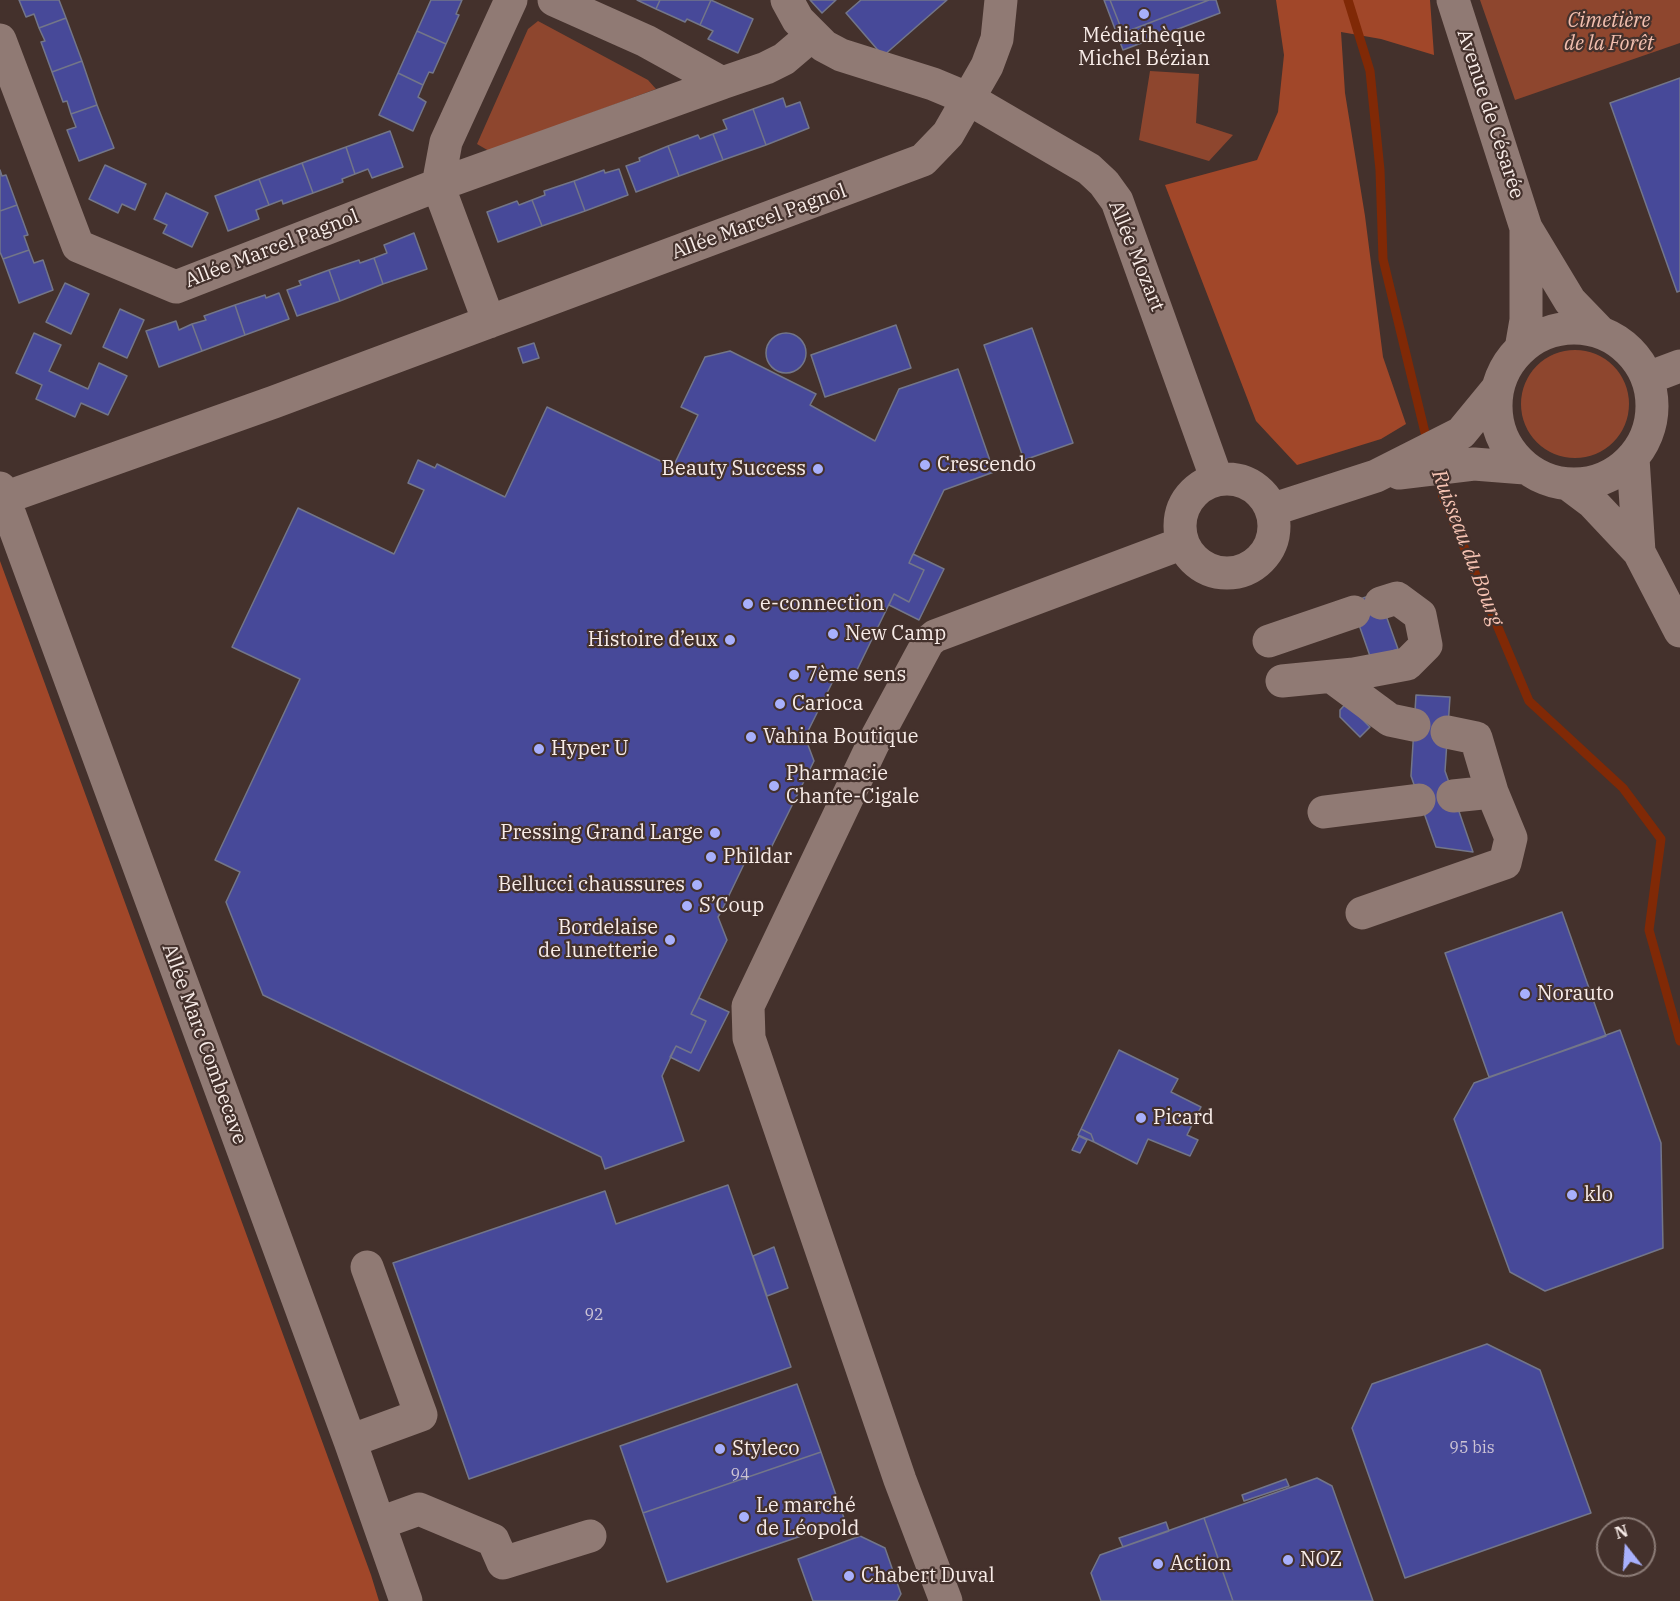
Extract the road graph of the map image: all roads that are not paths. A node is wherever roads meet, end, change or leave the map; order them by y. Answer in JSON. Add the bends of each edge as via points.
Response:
{"nodes":[{"id":1,"x":511,"y":0,"type":"edge"},
{"id":2,"x":554,"y":0,"type":"edge"},
{"id":3,"x":787,"y":0,"type":"edge"},
{"id":4,"x":1001,"y":0,"type":"edge"},
{"id":5,"x":1453,"y":0,"type":"edge"},
{"id":6,"x":811,"y":36,"type":"junction"},
{"id":7,"x":0,"y":39,"type":"edge"},
{"id":8,"x":722,"y":83,"type":"junction"},
{"id":9,"x":969,"y":99,"type":"junction"},
{"id":10,"x":438,"y":184,"type":"junction"},
{"id":11,"x":1526,"y":228,"type":"junction"},
{"id":12,"x":489,"y":322,"type":"junction"},
{"id":13,"x":1599,"y":331,"type":"junction"},
{"id":14,"x":1521,"y":349,"type":"junction"},
{"id":15,"x":1680,"y":366,"type":"edge"},
{"id":16,"x":1648,"y":378,"type":"junction"},
{"id":17,"x":1498,"y":388,"type":"junction"},
{"id":18,"x":1633,"y":458,"type":"junction"},
{"id":19,"x":1525,"y":468,"type":"junction"},
{"id":20,"x":1386,"y":472,"type":"junction"},
{"id":21,"x":1217,"y":480,"type":"junction"},
{"id":22,"x":1568,"y":484,"type":"junction"},
{"id":23,"x":2,"y":493,"type":"edge"},
{"id":24,"x":1271,"y":510,"type":"junction"},
{"id":25,"x":1182,"y":543,"type":"junction"},
{"id":26,"x":1639,"y":552,"type":"junction"},
{"id":27,"x":1680,"y":630,"type":"edge"},
{"id":28,"x":1269,"y":640,"type":"dead end"},
{"id":29,"x":1332,"y":677,"type":"junction"},
{"id":30,"x":1282,"y":681,"type":"dead end"},
{"id":31,"x":1414,"y":725,"type":"dead end"},
{"id":32,"x":1447,"y":732,"type":"dead end"},
{"id":33,"x":1492,"y":792,"type":"junction"},
{"id":34,"x":1453,"y":796,"type":"dead end"},
{"id":35,"x":1419,"y":800,"type":"dead end"},
{"id":36,"x":1324,"y":812,"type":"dead end"},
{"id":37,"x":1362,"y":913,"type":"dead end"},
{"id":38,"x":367,"y":1267,"type":"dead end"},
{"id":39,"x":350,"y":1441,"type":"junction"},
{"id":40,"x":380,"y":1523,"type":"junction"},
{"id":41,"x":590,"y":1536,"type":"dead end"},
{"id":42,"x":406,"y":1601,"type":"edge"},
{"id":43,"x":946,"y":1601,"type":"edge"}],
"edges":[{"from":1,"to":10,"type":"street","via":[[446,142]]},
{"from":2,"to":8,"type":"street","via":[[646,41]]},
{"from":3,"to":6,"type":"street","name":"Allée Mozart"},
{"from":4,"to":9,"type":"street","via":[[997,39]]},
{"from":5,"to":11,"type":"street","name":"Avenue de Césarée"},
{"from":6,"to":8,"type":"street","name":"Allée Marcel Pagnol","via":[[784,59]]},
{"from":6,"to":9,"type":"street","name":"Allée Mozart","via":[[841,55]]},
{"from":7,"to":10,"type":"street","name":"Allée Marcel Pagnol","via":[[78,246],[176,287]]},
{"from":8,"to":10,"type":"street","name":"Allée Marcel Pagnol"},
{"from":9,"to":12,"type":"street","name":"Allée Marcel Pagnol","via":[[948,134],[923,160],[907,168]]},
{"from":9,"to":21,"type":"street","name":"Allée Mozart","via":[[1089,169],[1117,201]]},
{"from":10,"to":12,"type":"street"},
{"from":11,"to":13,"type":"street","name":"Avenue de Césarée","via":[[1570,301]]},
{"from":11,"to":14,"type":"street","name":"Avenue de Césarée","via":[[1526,320]]},
{"from":12,"to":23,"type":"street","name":"Allée Marcel Pagnol"},
{"from":13,"to":14,"type":"street","via":[[1552,330]]},
{"from":13,"to":16,"type":"street","via":[[1636,358]]},
{"from":14,"to":17,"type":"street","via":[[1511,359]]},
{"from":15,"to":16,"type":"street"},
{"from":16,"to":18,"type":"street","via":[[1651,420]]},
{"from":17,"to":19,"type":"street","via":[[1495,406],[1499,432]]},
{"from":17,"to":20,"type":"street","via":[[1461,433]]},
{"from":18,"to":22,"type":"street","via":[[1614,473],[1592,482]]},
{"from":18,"to":26,"type":"street"},
{"from":19,"to":20,"type":"street","via":[[1474,464]]},
{"from":19,"to":22,"type":"street"},
{"from":20,"to":24,"type":"street"},
{"from":21,"to":24,"type":"street","via":[[1244,482],[1265,498]]},
{"from":21,"to":25,"type":"street","via":[[1202,486],[1182,511]]},
{"from":22,"to":26,"type":"street","via":[[1592,502]]},
{"from":23,"to":39,"type":"street","name":"Allée Marc Combecave"},
{"from":24,"to":25,"type":"street","via":[[1273,538],[1263,556],[1247,569],[1216,572],[1190,556]]},
{"from":25,"to":43,"type":"street","via":[[935,636],[928,642],[873,744],[748,1006],[749,1038],[900,1480]]},
{"from":26,"to":27,"type":"street"},
{"from":28,"to":29,"type":"street","via":[[1397,598],[1420,615],[1426,645],[1407,664]]},
{"from":29,"to":30,"type":"street"},
{"from":29,"to":31,"type":"street","via":[[1390,720]]},
{"from":32,"to":33,"type":"street","via":[[1476,738]]},
{"from":33,"to":34,"type":"street"},
{"from":33,"to":37,"type":"street","via":[[1511,838],[1505,863]]},
{"from":35,"to":36,"type":"street"},
{"from":38,"to":39,"type":"street","via":[[421,1415]]},
{"from":39,"to":40,"type":"street","name":"Allée Marc Combecave"},
{"from":40,"to":41,"type":"street","via":[[419,1509],[494,1540],[503,1563]]},
{"from":40,"to":42,"type":"street","name":"Allée Marc Combecave"}]}
